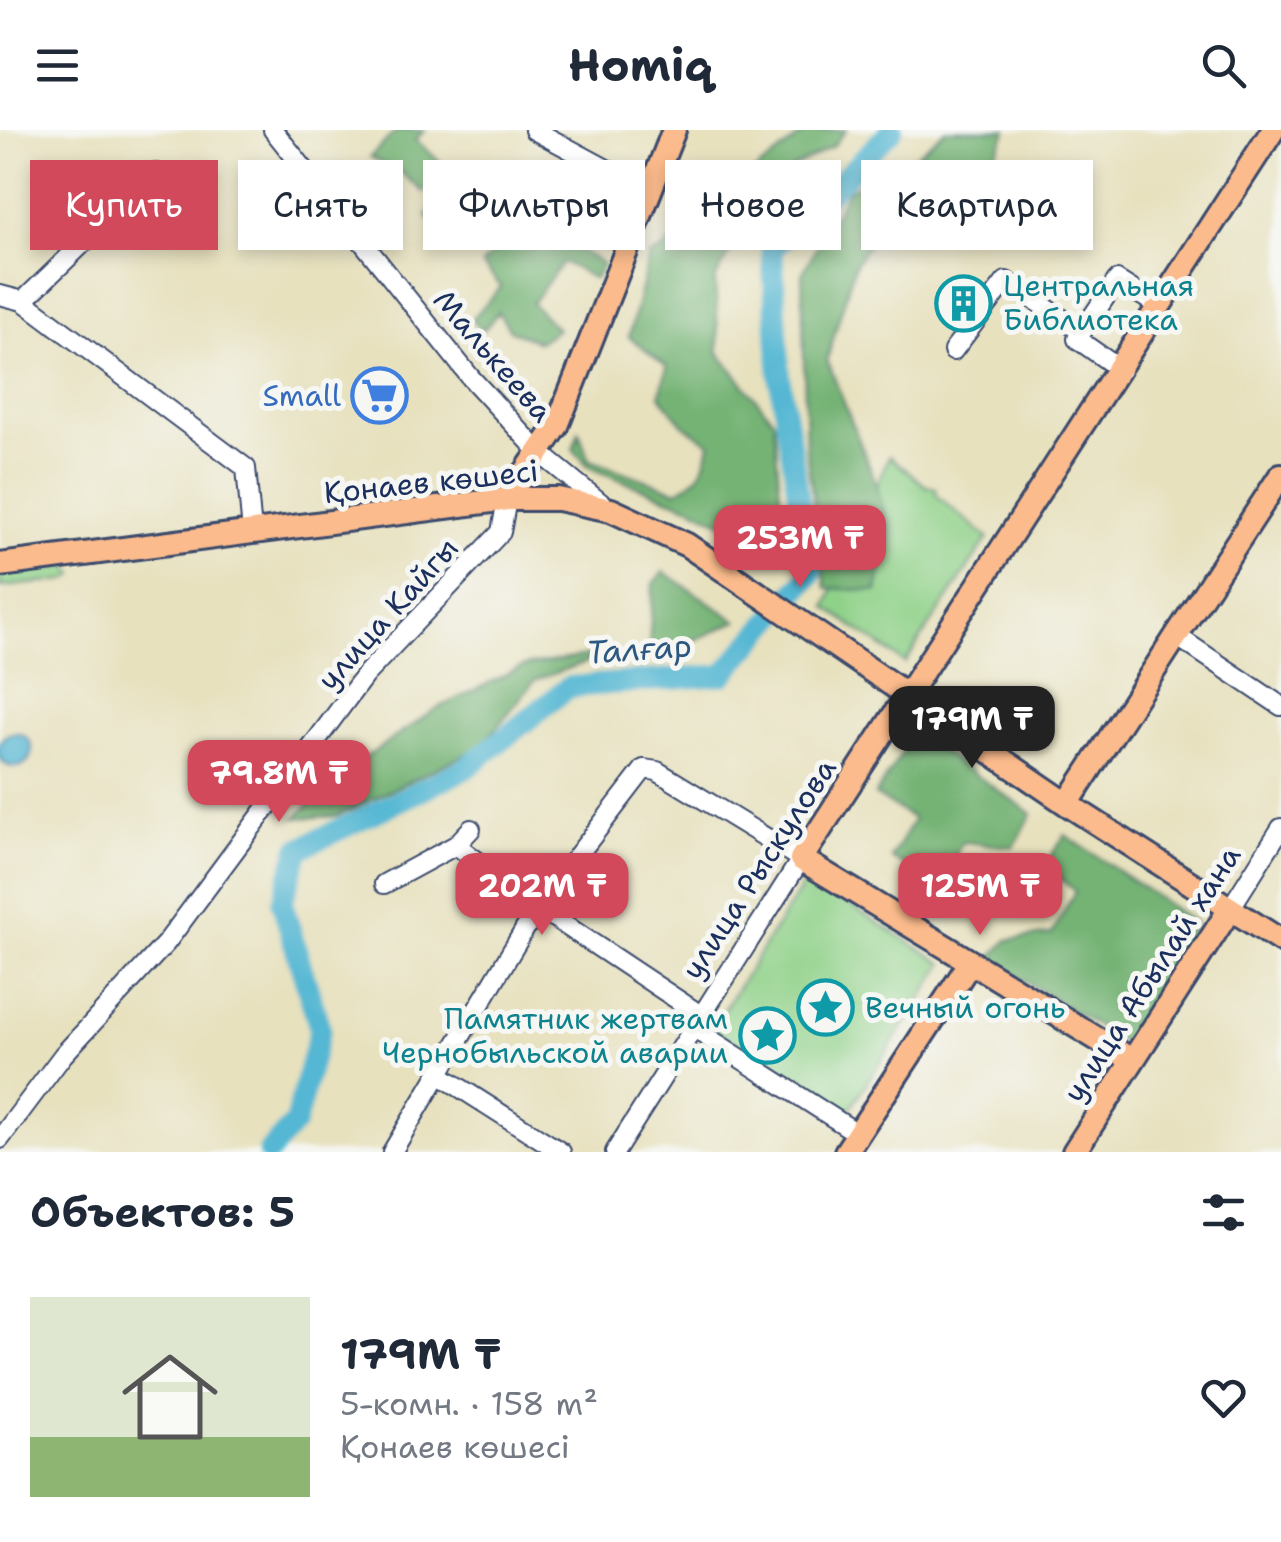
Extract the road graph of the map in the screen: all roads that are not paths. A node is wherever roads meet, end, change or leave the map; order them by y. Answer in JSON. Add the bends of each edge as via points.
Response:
{"nodes":[{"id":1,"x":534,"y":130,"type":"edge"},
{"id":2,"x":674,"y":130,"type":"edge"},
{"id":3,"x":1274,"y":130,"type":"edge"},
{"id":4,"x":279,"y":133,"type":"edge"},
{"id":5,"x":651,"y":193,"type":"junction"},
{"id":6,"x":75,"y":250,"type":"edge"},
{"id":7,"x":0,"y":295,"type":"edge"},
{"id":8,"x":22,"y":301,"type":"junction"},
{"id":9,"x":1160,"y":307,"type":"junction"},
{"id":10,"x":1082,"y":332,"type":"junction"},
{"id":11,"x":953,"y":351,"type":"dead end"},
{"id":12,"x":1121,"y":370,"type":"junction"},
{"id":13,"x":541,"y":454,"type":"junction"},
{"id":14,"x":1280,"y":480,"type":"edge"},
{"id":15,"x":507,"y":499,"type":"junction"},
{"id":16,"x":611,"y":510,"type":"junction"},
{"id":17,"x":252,"y":532,"type":"junction"},
{"id":18,"x":0,"y":564,"type":"edge"},
{"id":19,"x":1175,"y":636,"type":"junction"},
{"id":20,"x":906,"y":694,"type":"junction"},
{"id":21,"x":1281,"y":706,"type":"edge"},
{"id":22,"x":1067,"y":804,"type":"junction"},
{"id":23,"x":1281,"y":828,"type":"edge"},
{"id":24,"x":471,"y":829,"type":"dead end"},
{"id":25,"x":456,"y":845,"type":"junction"},
{"id":26,"x":800,"y":860,"type":"junction"},
{"id":27,"x":384,"y":884,"type":"dead end"},
{"id":28,"x":538,"y":906,"type":"junction"},
{"id":29,"x":1230,"y":909,"type":"junction"},
{"id":30,"x":1281,"y":941,"type":"edge"},
{"id":31,"x":970,"y":962,"type":"junction"},
{"id":32,"x":698,"y":1022,"type":"junction"},
{"id":33,"x":1132,"y":1060,"type":"junction"},
{"id":34,"x":440,"y":1074,"type":"junction"},
{"id":35,"x":0,"y":1139,"type":"edge"},
{"id":36,"x":851,"y":1143,"type":"edge"},
{"id":37,"x":392,"y":1152,"type":"edge"},
{"id":38,"x":560,"y":1152,"type":"edge"},
{"id":39,"x":615,"y":1152,"type":"edge"},
{"id":40,"x":1074,"y":1152,"type":"edge"}],
"edges":[{"from":1,"to":5,"type":"street"},
{"from":2,"to":5,"type":"main road"},
{"from":3,"to":9,"type":"main road","name":"улица Рыскулова"},
{"from":4,"to":13,"type":"street","name":"Малькеева","via":[[471,378]]},
{"from":5,"to":13,"type":"main road","via":[[589,353]]},
{"from":6,"to":8,"type":"street"},
{"from":7,"to":8,"type":"street"},
{"from":8,"to":17,"type":"street","via":[[246,468]]},
{"from":9,"to":10,"type":"street","via":[[1117,280]]},
{"from":9,"to":12,"type":"main road","name":"улица Рыскулова"},
{"from":10,"to":11,"type":"street","via":[[1006,281]]},
{"from":10,"to":12,"type":"street","via":[[1077,340]]},
{"from":12,"to":20,"type":"main road","name":"улица Рыскулова"},
{"from":13,"to":15,"type":"main road"},
{"from":13,"to":16,"type":"street","name":"Малькеева"},
{"from":14,"to":19,"type":"main road"},
{"from":15,"to":16,"type":"main road","name":"Қонаев көшесі","via":[[558,499]]},
{"from":15,"to":17,"type":"main road","name":"Қонаев көшесі"},
{"from":15,"to":35,"type":"street","name":"улица Кайгы","via":[[501,532],[365,674],[166,943],[62,1055]]},
{"from":16,"to":20,"type":"main road","name":"Қонаев көшесі","via":[[665,532]]},
{"from":17,"to":18,"type":"main road","name":"Қонаев көшесі"},
{"from":19,"to":21,"type":"street"},
{"from":19,"to":22,"type":"main road"},
{"from":20,"to":22,"type":"main road","name":"Қонаев көшесі"},
{"from":20,"to":26,"type":"main road","name":"улица Рыскулова"},
{"from":22,"to":29,"type":"main road","name":"Қонаев көшесі"},
{"from":23,"to":29,"type":"street","name":"улица Абылай хана"},
{"from":24,"to":25,"type":"street"},
{"from":25,"to":27,"type":"street"},
{"from":25,"to":28,"type":"street"},
{"from":26,"to":28,"type":"street","via":[[644,769]]},
{"from":26,"to":31,"type":"main road"},
{"from":26,"to":32,"type":"street","name":"улица Рыскулова"},
{"from":28,"to":32,"type":"street"},
{"from":28,"to":34,"type":"street"},
{"from":29,"to":30,"type":"main road","name":"Қонаев көшесі"},
{"from":29,"to":33,"type":"main road","name":"улица Абылай хана"},
{"from":31,"to":33,"type":"main road"},
{"from":31,"to":36,"type":"main road"},
{"from":32,"to":36,"type":"street"},
{"from":32,"to":39,"type":"street","name":"улица Рыскулова"},
{"from":33,"to":40,"type":"main road","name":"улица Абылай хана"},
{"from":34,"to":37,"type":"street"},
{"from":34,"to":38,"type":"street"}]}
